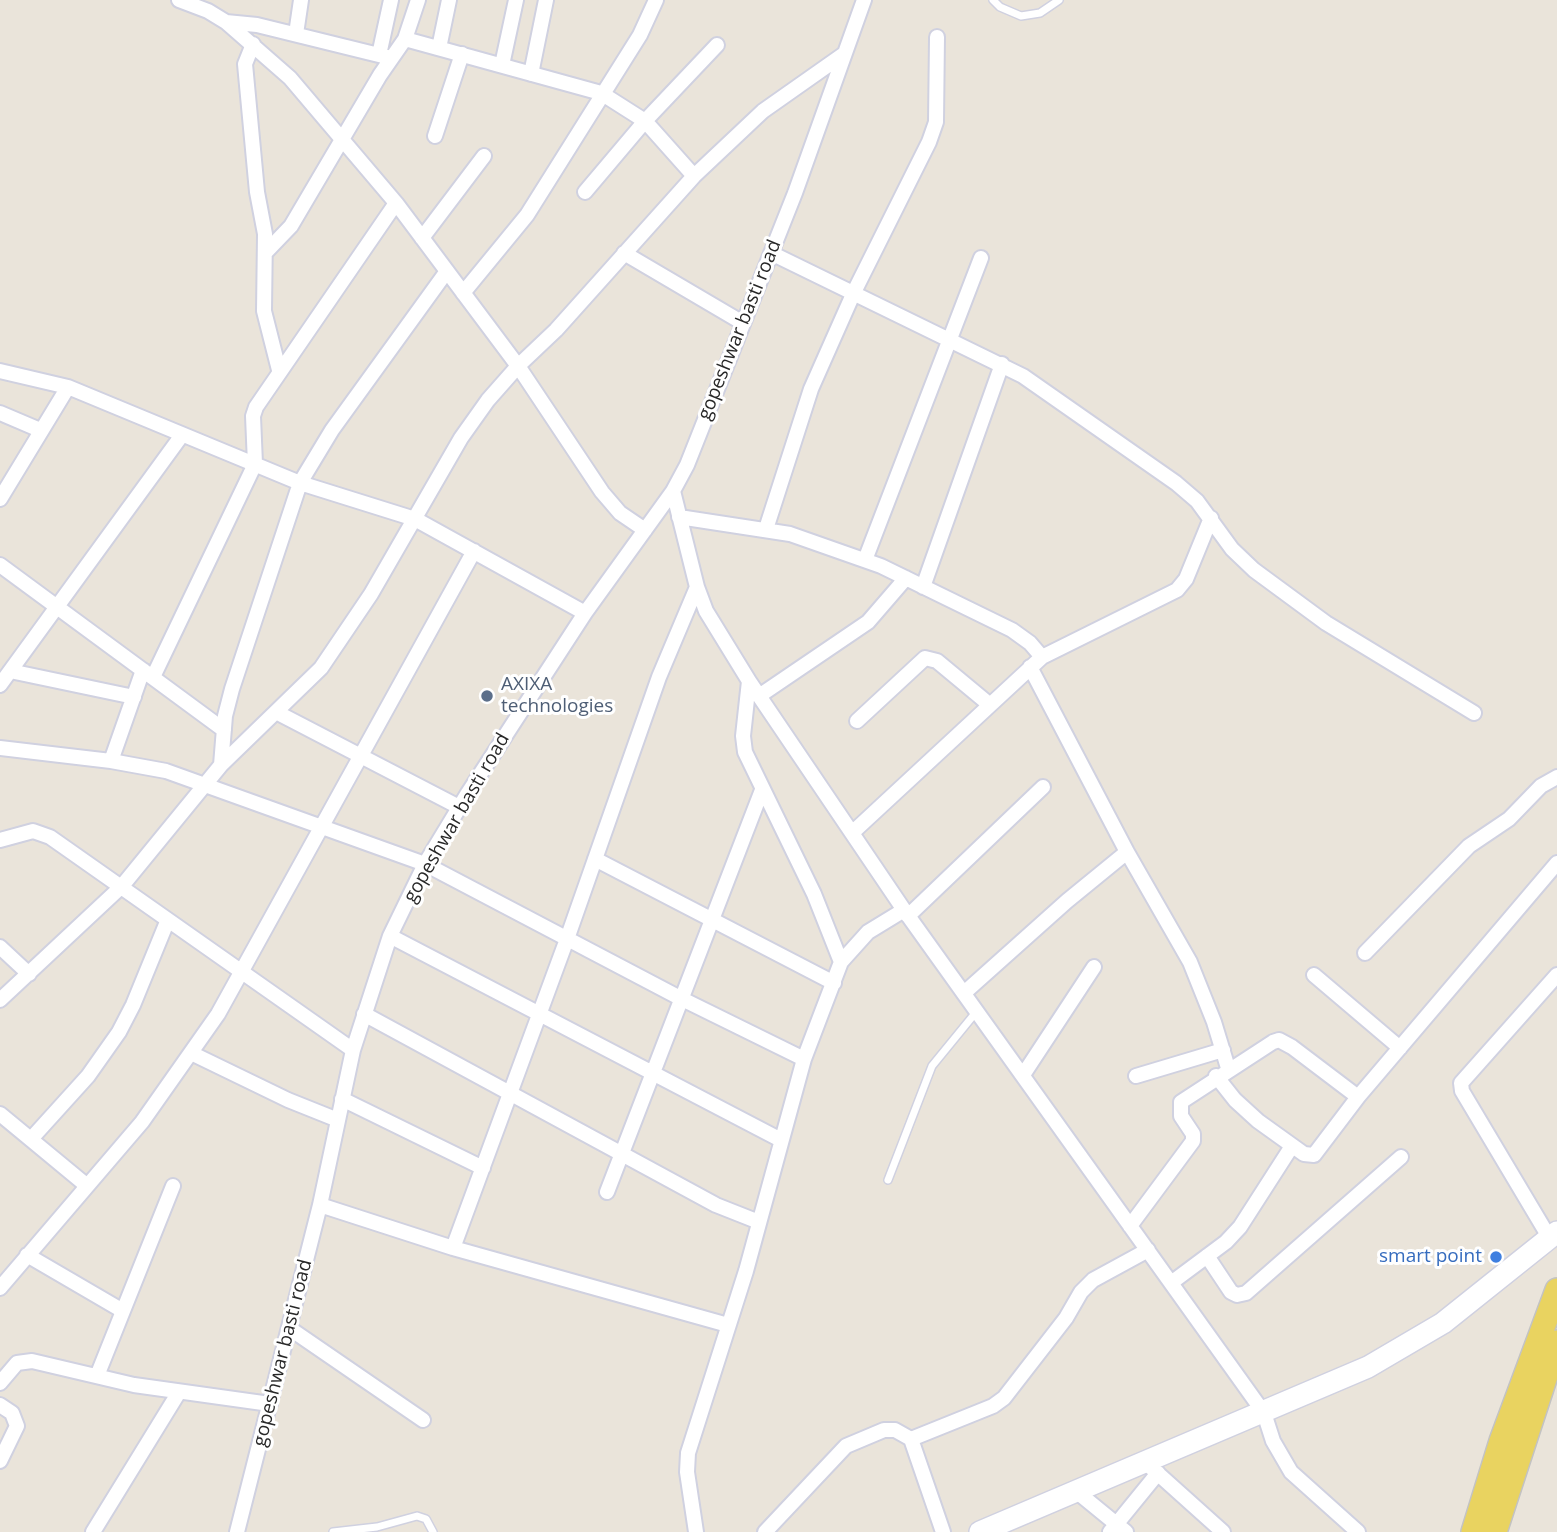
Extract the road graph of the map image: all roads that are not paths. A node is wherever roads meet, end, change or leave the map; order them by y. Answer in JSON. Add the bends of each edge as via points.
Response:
{"nodes":[{"id":1,"x":179,"y":0,"type":"edge"},
{"id":2,"x":218,"y":0,"type":"edge"},
{"id":3,"x":301,"y":0,"type":"edge"},
{"id":4,"x":391,"y":0,"type":"edge"},
{"id":5,"x":418,"y":0,"type":"edge"},
{"id":6,"x":449,"y":0,"type":"edge"},
{"id":7,"x":516,"y":0,"type":"edge"},
{"id":8,"x":546,"y":0,"type":"edge"},
{"id":9,"x":656,"y":0,"type":"edge"},
{"id":10,"x":864,"y":0,"type":"edge"},
{"id":11,"x":993,"y":0,"type":"edge"},
{"id":12,"x":1059,"y":0,"type":"edge"},
{"id":13,"x":221,"y":20,"type":"junction"},
{"id":14,"x":296,"y":34,"type":"junction"},
{"id":15,"x":937,"y":37,"type":"dead end"},
{"id":16,"x":405,"y":39,"type":"junction"},
{"id":17,"x":253,"y":44,"type":"junction"},
{"id":18,"x":718,"y":45,"type":"dead end"},
{"id":19,"x":439,"y":48,"type":"junction"},
{"id":20,"x":462,"y":54,"type":"junction"},
{"id":21,"x":844,"y":54,"type":"junction"},
{"id":22,"x":385,"y":57,"type":"junction"},
{"id":23,"x":502,"y":65,"type":"junction"},
{"id":24,"x":531,"y":74,"type":"junction"},
{"id":25,"x":601,"y":93,"type":"junction"},
{"id":26,"x":645,"y":121,"type":"junction"},
{"id":27,"x":435,"y":136,"type":"dead end"},
{"id":28,"x":343,"y":139,"type":"junction"},
{"id":29,"x":484,"y":156,"type":"dead end"},
{"id":30,"x":694,"y":176,"type":"junction"},
{"id":31,"x":586,"y":192,"type":"dead end"},
{"id":32,"x":396,"y":203,"type":"junction"},
{"id":33,"x":422,"y":238,"type":"junction"},
{"id":34,"x":266,"y":252,"type":"junction"},
{"id":35,"x":624,"y":253,"type":"junction"},
{"id":36,"x":771,"y":253,"type":"junction"},
{"id":37,"x":981,"y":258,"type":"dead end"},
{"id":38,"x":447,"y":271,"type":"junction"},
{"id":39,"x":854,"y":292,"type":"junction"},
{"id":40,"x":463,"y":293,"type":"junction"},
{"id":41,"x":743,"y":323,"type":"junction"},
{"id":42,"x":950,"y":339,"type":"junction"},
{"id":43,"x":1002,"y":364,"type":"junction"},
{"id":44,"x":518,"y":366,"type":"junction"},
{"id":45,"x":279,"y":370,"type":"junction"},
{"id":46,"x":0,"y":371,"type":"edge"},
{"id":47,"x":68,"y":387,"type":"junction"},
{"id":48,"x":0,"y":413,"type":"edge"},
{"id":49,"x":40,"y":430,"type":"junction"},
{"id":50,"x":182,"y":435,"type":"junction"},
{"id":51,"x":255,"y":464,"type":"junction"},
{"id":52,"x":300,"y":483,"type":"junction"},
{"id":53,"x":673,"y":491,"type":"junction"},
{"id":54,"x":0,"y":499,"type":"edge"},
{"id":55,"x":679,"y":517,"type":"junction"},
{"id":56,"x":1211,"y":518,"type":"junction"},
{"id":57,"x":415,"y":519,"type":"junction"},
{"id":58,"x":766,"y":529,"type":"junction"},
{"id":59,"x":645,"y":530,"type":"junction"},
{"id":60,"x":474,"y":551,"type":"junction"},
{"id":61,"x":864,"y":560,"type":"junction"},
{"id":62,"x":0,"y":565,"type":"edge"},
{"id":63,"x":906,"y":578,"type":"junction"},
{"id":64,"x":697,"y":587,"type":"junction"},
{"id":65,"x":923,"y":587,"type":"junction"},
{"id":66,"x":57,"y":608,"type":"junction"},
{"id":67,"x":584,"y":613,"type":"junction"},
{"id":68,"x":1042,"y":657,"type":"junction"},
{"id":69,"x":1030,"y":667,"type":"junction"},
{"id":70,"x":10,"y":671,"type":"junction"},
{"id":71,"x":148,"y":674,"type":"junction"},
{"id":72,"x":749,"y":681,"type":"junction"},
{"id":73,"x":0,"y":685,"type":"edge"},
{"id":74,"x":759,"y":696,"type":"junction"},
{"id":75,"x":134,"y":697,"type":"junction"},
{"id":76,"x":990,"y":705,"type":"junction"},
{"id":77,"x":276,"y":712,"type":"junction"},
{"id":78,"x":1474,"y":713,"type":"dead end"},
{"id":79,"x":857,"y":721,"type":"dead end"},
{"id":80,"x":224,"y":730,"type":"junction"},
{"id":81,"x":0,"y":748,"type":"edge"},
{"id":82,"x":360,"y":757,"type":"junction"},
{"id":83,"x":111,"y":761,"type":"junction"},
{"id":84,"x":221,"y":765,"type":"junction"},
{"id":85,"x":1557,"y":769,"type":"edge"},
{"id":86,"x":1557,"y":777,"type":"edge"},
{"id":87,"x":206,"y":785,"type":"junction"},
{"id":88,"x":1043,"y":787,"type":"dead end"},
{"id":89,"x":762,"y":790,"type":"junction"},
{"id":90,"x":459,"y":807,"type":"junction"},
{"id":91,"x":321,"y":825,"type":"junction"},
{"id":92,"x":852,"y":833,"type":"junction"},
{"id":93,"x":0,"y":840,"type":"edge"},
{"id":94,"x":1127,"y":852,"type":"junction"},
{"id":95,"x":595,"y":859,"type":"junction"},
{"id":96,"x":1557,"y":863,"type":"edge"},
{"id":97,"x":425,"y":864,"type":"junction"},
{"id":98,"x":122,"y":886,"type":"junction"},
{"id":99,"x":906,"y":913,"type":"junction"},
{"id":100,"x":712,"y":919,"type":"junction"},
{"id":101,"x":167,"y":922,"type":"junction"},
{"id":102,"x":390,"y":936,"type":"junction"},
{"id":103,"x":567,"y":939,"type":"junction"},
{"id":104,"x":0,"y":947,"type":"edge"},
{"id":105,"x":1365,"y":953,"type":"dead end"},
{"id":106,"x":841,"y":962,"type":"junction"},
{"id":107,"x":1094,"y":967,"type":"dead end"},
{"id":108,"x":29,"y":974,"type":"junction"},
{"id":109,"x":242,"y":974,"type":"junction"},
{"id":110,"x":1314,"y":975,"type":"dead end"},
{"id":111,"x":1557,"y":975,"type":"edge"},
{"id":112,"x":834,"y":983,"type":"junction"},
{"id":113,"x":964,"y":993,"type":"junction"},
{"id":114,"x":680,"y":998,"type":"junction"},
{"id":115,"x":0,"y":1000,"type":"edge"},
{"id":116,"x":977,"y":1011,"type":"junction"},
{"id":117,"x":539,"y":1013,"type":"junction"},
{"id":118,"x":364,"y":1014,"type":"junction"},
{"id":119,"x":1399,"y":1048,"type":"junction"},
{"id":120,"x":353,"y":1049,"type":"junction"},
{"id":121,"x":1223,"y":1050,"type":"junction"},
{"id":122,"x":191,"y":1053,"type":"junction"},
{"id":123,"x":804,"y":1059,"type":"junction"},
{"id":124,"x":653,"y":1071,"type":"junction"},
{"id":125,"x":1222,"y":1072,"type":"junction"},
{"id":126,"x":1023,"y":1075,"type":"junction"},
{"id":127,"x":1136,"y":1076,"type":"dead end"},
{"id":128,"x":511,"y":1093,"type":"junction"},
{"id":129,"x":1358,"y":1097,"type":"junction"},
{"id":130,"x":342,"y":1099,"type":"junction"},
{"id":131,"x":0,"y":1115,"type":"edge"},
{"id":132,"x":338,"y":1119,"type":"junction"},
{"id":133,"x":31,"y":1139,"type":"junction"},
{"id":134,"x":781,"y":1140,"type":"junction"},
{"id":135,"x":1292,"y":1146,"type":"junction"},
{"id":136,"x":622,"y":1152,"type":"junction"},
{"id":137,"x":1401,"y":1157,"type":"dead end"},
{"id":138,"x":483,"y":1168,"type":"junction"},
{"id":139,"x":888,"y":1180,"type":"dead end"},
{"id":140,"x":86,"y":1185,"type":"junction"},
{"id":141,"x":173,"y":1186,"type":"dead end"},
{"id":142,"x":607,"y":1192,"type":"dead end"},
{"id":143,"x":320,"y":1205,"type":"junction"},
{"id":144,"x":759,"y":1222,"type":"junction"},
{"id":145,"x":1130,"y":1226,"type":"junction"},
{"id":146,"x":1553,"y":1234,"type":"edge"},
{"id":147,"x":453,"y":1248,"type":"junction"},
{"id":148,"x":1148,"y":1250,"type":"junction"},
{"id":149,"x":27,"y":1255,"type":"junction"},
{"id":150,"x":1207,"y":1256,"type":"junction"},
{"id":151,"x":1171,"y":1283,"type":"junction"},
{"id":152,"x":0,"y":1288,"type":"edge"},
{"id":153,"x":1557,"y":1290,"type":"edge"},
{"id":154,"x":123,"y":1311,"type":"junction"},
{"id":155,"x":728,"y":1325,"type":"junction"},
{"id":156,"x":289,"y":1328,"type":"junction"},
{"id":157,"x":1557,"y":1342,"type":"edge"},
{"id":158,"x":97,"y":1376,"type":"junction"},
{"id":159,"x":0,"y":1383,"type":"edge"},
{"id":160,"x":179,"y":1392,"type":"junction"},
{"id":161,"x":270,"y":1404,"type":"junction"},
{"id":162,"x":0,"y":1405,"type":"edge"},
{"id":163,"x":1264,"y":1413,"type":"junction"},
{"id":164,"x":423,"y":1420,"type":"dead end"},
{"id":165,"x":911,"y":1439,"type":"junction"},
{"id":166,"x":0,"y":1461,"type":"edge"},
{"id":167,"x":1152,"y":1467,"type":"junction"},
{"id":168,"x":1076,"y":1491,"type":"junction"},
{"id":169,"x":1118,"y":1529,"type":"edge"},
{"id":170,"x":93,"y":1532,"type":"edge"},
{"id":171,"x":237,"y":1532,"type":"edge"},
{"id":172,"x":333,"y":1532,"type":"edge"},
{"id":173,"x":433,"y":1532,"type":"edge"},
{"id":174,"x":696,"y":1532,"type":"edge"},
{"id":175,"x":765,"y":1532,"type":"edge"},
{"id":176,"x":943,"y":1532,"type":"edge"},
{"id":177,"x":980,"y":1532,"type":"edge"},
{"id":178,"x":1223,"y":1532,"type":"edge"},
{"id":179,"x":1358,"y":1532,"type":"edge"},
{"id":180,"x":1473,"y":1532,"type":"edge"},
{"id":181,"x":1495,"y":1532,"type":"edge"}],
"edges":[{"from":1,"to":13,"type":"street"},
{"from":2,"to":13,"type":"street"},
{"from":3,"to":14,"type":"street"},
{"from":4,"to":22,"type":"street"},
{"from":5,"to":16,"type":"street"},
{"from":6,"to":19,"type":"street"},
{"from":7,"to":23,"type":"street"},
{"from":8,"to":24,"type":"street"},
{"from":9,"to":25,"type":"street","via":[[640,35]]},
{"from":10,"to":21,"type":"street","name":"gopeshwar basti road"},
{"from":11,"to":12,"type":"lane","via":[[1021,16],[1040,13]]},
{"from":13,"to":14,"type":"street"},
{"from":13,"to":17,"type":"street"},
{"from":14,"to":22,"type":"street"},
{"from":15,"to":39,"type":"street","via":[[936,122]]},
{"from":16,"to":19,"type":"street"},
{"from":16,"to":22,"type":"street"},
{"from":17,"to":28,"type":"street"},
{"from":17,"to":34,"type":"street","via":[[245,64]]},
{"from":18,"to":26,"type":"street"},
{"from":19,"to":20,"type":"street"},
{"from":20,"to":23,"type":"street"},
{"from":20,"to":27,"type":"street"},
{"from":21,"to":30,"type":"street","via":[[763,111]]},
{"from":21,"to":36,"type":"street","name":"gopeshwar basti road"},
{"from":22,"to":28,"type":"street"},
{"from":23,"to":24,"type":"street"},
{"from":24,"to":25,"type":"street"},
{"from":25,"to":26,"type":"street"},
{"from":25,"to":40,"type":"street","via":[[516,232]]},
{"from":26,"to":30,"type":"street"},
{"from":26,"to":31,"type":"street"},
{"from":28,"to":32,"type":"street"},
{"from":28,"to":34,"type":"street","via":[[291,226]]},
{"from":29,"to":33,"type":"street"},
{"from":30,"to":35,"type":"street"},
{"from":32,"to":33,"type":"street"},
{"from":32,"to":45,"type":"street"},
{"from":33,"to":38,"type":"street"},
{"from":34,"to":45,"type":"street","via":[[264,312]]},
{"from":35,"to":41,"type":"street"},
{"from":35,"to":44,"type":"street"},
{"from":36,"to":39,"type":"street"},
{"from":36,"to":41,"type":"street","name":"gopeshwar basti road"},
{"from":37,"to":42,"type":"street"},
{"from":38,"to":40,"type":"street"},
{"from":38,"to":52,"type":"street","via":[[332,430]]},
{"from":39,"to":42,"type":"street"},
{"from":39,"to":58,"type":"street","via":[[800,416]]},
{"from":40,"to":44,"type":"street"},
{"from":41,"to":53,"type":"street","name":"gopeshwar basti road"},
{"from":42,"to":43,"type":"street"},
{"from":42,"to":61,"type":"street"},
{"from":43,"to":56,"type":"street","via":[[1128,447],[1176,483]]},
{"from":43,"to":65,"type":"street"},
{"from":44,"to":57,"type":"street","via":[[461,438]]},
{"from":44,"to":59,"type":"street","via":[[602,492],[620,513]]},
{"from":45,"to":51,"type":"street","via":[[253,416]]},
{"from":46,"to":47,"type":"street"},
{"from":47,"to":49,"type":"street"},
{"from":47,"to":50,"type":"street"},
{"from":48,"to":49,"type":"street"},
{"from":49,"to":54,"type":"street"},
{"from":50,"to":51,"type":"street"},
{"from":50,"to":66,"type":"street"},
{"from":51,"to":52,"type":"street"},
{"from":51,"to":71,"type":"street"},
{"from":52,"to":57,"type":"street"},
{"from":52,"to":80,"type":"street","via":[[232,689]]},
{"from":53,"to":55,"type":"street"},
{"from":53,"to":59,"type":"street","name":"gopeshwar basti road"},
{"from":55,"to":58,"type":"street"},
{"from":55,"to":64,"type":"street"},
{"from":56,"to":68,"type":"street","via":[[1177,590]]},
{"from":56,"to":78,"type":"street","via":[[1254,570],[1326,623]]},
{"from":57,"to":60,"type":"street"},
{"from":57,"to":77,"type":"street","via":[[345,636]]},
{"from":58,"to":61,"type":"street"},
{"from":59,"to":67,"type":"street","name":"gopeshwar basti road"},
{"from":60,"to":67,"type":"street"},
{"from":60,"to":82,"type":"street"},
{"from":61,"to":63,"type":"street"},
{"from":62,"to":66,"type":"street"},
{"from":63,"to":65,"type":"street"},
{"from":63,"to":74,"type":"street","via":[[868,622]]},
{"from":64,"to":72,"type":"street","via":[[719,636]]},
{"from":64,"to":95,"type":"street","via":[[659,677]]},
{"from":65,"to":68,"type":"street","via":[[1012,630]]},
{"from":66,"to":70,"type":"street"},
{"from":66,"to":71,"type":"street"},
{"from":67,"to":90,"type":"street","name":"gopeshwar basti road"},
{"from":68,"to":69,"type":"street"},
{"from":69,"to":76,"type":"street"},
{"from":69,"to":94,"type":"street"},
{"from":70,"to":73,"type":"street"},
{"from":70,"to":75,"type":"street"},
{"from":71,"to":75,"type":"street"},
{"from":71,"to":80,"type":"street"},
{"from":72,"to":74,"type":"street"},
{"from":72,"to":89,"type":"street","via":[[743,736]]},
{"from":74,"to":92,"type":"street"},
{"from":75,"to":83,"type":"street"},
{"from":76,"to":79,"type":"street","via":[[937,661],[925,658]]},
{"from":76,"to":92,"type":"street"},
{"from":77,"to":82,"type":"street"},
{"from":77,"to":84,"type":"street"},
{"from":80,"to":84,"type":"street"},
{"from":81,"to":83,"type":"street"},
{"from":82,"to":90,"type":"street"},
{"from":82,"to":91,"type":"street"},
{"from":83,"to":87,"type":"street","via":[[146,765]]},
{"from":84,"to":87,"type":"street"},
{"from":85,"to":86,"type":"street"},
{"from":86,"to":105,"type":"street","via":[[1469,846]]},
{"from":87,"to":91,"type":"street"},
{"from":87,"to":98,"type":"street"},
{"from":88,"to":99,"type":"street"},
{"from":89,"to":100,"type":"street"},
{"from":89,"to":106,"type":"street","via":[[814,894]]},
{"from":90,"to":97,"type":"street","name":"gopeshwar basti road"},
{"from":91,"to":97,"type":"street"},
{"from":91,"to":109,"type":"street"},
{"from":92,"to":99,"type":"street"},
{"from":93,"to":98,"type":"street","via":[[26,832],[41,833]]},
{"from":94,"to":113,"type":"street"},
{"from":94,"to":121,"type":"street","via":[[1190,962]]},
{"from":95,"to":100,"type":"street"},
{"from":95,"to":103,"type":"street"},
{"from":96,"to":119,"type":"street"},
{"from":97,"to":102,"type":"street","name":"gopeshwar basti road"},
{"from":97,"to":103,"type":"street"},
{"from":98,"to":101,"type":"street"},
{"from":98,"to":108,"type":"street"},
{"from":99,"to":106,"type":"street","via":[[868,932]]},
{"from":99,"to":113,"type":"street"},
{"from":100,"to":112,"type":"street"},
{"from":100,"to":114,"type":"street"},
{"from":101,"to":109,"type":"street"},
{"from":101,"to":133,"type":"street","via":[[119,1032],[88,1076]]},
{"from":102,"to":117,"type":"street"},
{"from":102,"to":118,"type":"street","name":"gopeshwar basti road"},
{"from":103,"to":114,"type":"street"},
{"from":103,"to":117,"type":"street"},
{"from":104,"to":108,"type":"street"},
{"from":106,"to":112,"type":"street"},
{"from":107,"to":126,"type":"street"},
{"from":108,"to":115,"type":"street"},
{"from":109,"to":120,"type":"street"},
{"from":109,"to":122,"type":"street"},
{"from":110,"to":119,"type":"street"},
{"from":111,"to":146,"type":"street","via":[[1461,1083]]},
{"from":112,"to":123,"type":"street"},
{"from":113,"to":116,"type":"street"},
{"from":114,"to":123,"type":"street"},
{"from":114,"to":124,"type":"street"},
{"from":116,"to":126,"type":"street"},
{"from":116,"to":139,"type":"lane","via":[[932,1066]]},
{"from":117,"to":124,"type":"street"},
{"from":117,"to":128,"type":"street"},
{"from":118,"to":120,"type":"street","name":"gopeshwar basti road"},
{"from":118,"to":128,"type":"street"},
{"from":119,"to":129,"type":"street"},
{"from":120,"to":130,"type":"street","name":"gopeshwar basti road"},
{"from":121,"to":125,"type":"street"},
{"from":121,"to":127,"type":"street"},
{"from":122,"to":132,"type":"street"},
{"from":122,"to":140,"type":"street","via":[[142,1122]]},
{"from":123,"to":134,"type":"street"},
{"from":124,"to":134,"type":"street"},
{"from":124,"to":136,"type":"street"},
{"from":125,"to":129,"type":"street","via":[[1279,1040]]},
{"from":125,"to":135,"type":"street","via":[[1235,1100]]},
{"from":125,"to":145,"type":"street","via":[[1181,1102],[1181,1116],[1194,1141]]},
{"from":126,"to":145,"type":"street"},
{"from":128,"to":136,"type":"street"},
{"from":128,"to":138,"type":"street"},
{"from":129,"to":135,"type":"street","via":[[1314,1155]]},
{"from":130,"to":132,"type":"street","name":"gopeshwar basti road"},
{"from":130,"to":138,"type":"street"},
{"from":131,"to":133,"type":"street"},
{"from":132,"to":143,"type":"street","name":"gopeshwar basti road"},
{"from":133,"to":140,"type":"street"},
{"from":134,"to":144,"type":"street"},
{"from":135,"to":150,"type":"street","via":[[1240,1227]]},
{"from":136,"to":142,"type":"street"},
{"from":136,"to":144,"type":"street","via":[[716,1205]]},
{"from":137,"to":150,"type":"street","via":[[1246,1293],[1231,1292]]},
{"from":138,"to":147,"type":"street"},
{"from":140,"to":149,"type":"street"},
{"from":141,"to":154,"type":"street"},
{"from":143,"to":147,"type":"street"},
{"from":143,"to":156,"type":"street","name":"gopeshwar basti road"},
{"from":144,"to":155,"type":"street"},
{"from":145,"to":148,"type":"street"},
{"from":146,"to":163,"type":"street","via":[[1507,1274],[1407,1345]]},
{"from":147,"to":155,"type":"street"},
{"from":148,"to":151,"type":"street"},
{"from":148,"to":165,"type":"street","via":[[1093,1280],[1081,1292],[1004,1398]]},
{"from":149,"to":152,"type":"street"},
{"from":149,"to":154,"type":"street"},
{"from":150,"to":151,"type":"street"},
{"from":151,"to":163,"type":"street"},
{"from":153,"to":180,"type":"main road"},
{"from":154,"to":158,"type":"street"},
{"from":155,"to":174,"type":"street","via":[[688,1453]]},
{"from":156,"to":161,"type":"street","name":"gopeshwar basti road"},
{"from":156,"to":164,"type":"street"},
{"from":157,"to":181,"type":"main road"},
{"from":158,"to":159,"type":"street","via":[[24,1360]]},
{"from":158,"to":160,"type":"street"},
{"from":160,"to":161,"type":"street"},
{"from":160,"to":170,"type":"street"},
{"from":161,"to":171,"type":"street","name":"gopeshwar basti road"},
{"from":162,"to":166,"type":"street","via":[[12,1413],[17,1426]]},
{"from":163,"to":167,"type":"street"},
{"from":163,"to":179,"type":"street","via":[[1291,1472]]},
{"from":165,"to":175,"type":"street","via":[[884,1430],[846,1446]]},
{"from":165,"to":176,"type":"street"},
{"from":167,"to":168,"type":"street"},
{"from":167,"to":169,"type":"street"},
{"from":167,"to":178,"type":"street"},
{"from":168,"to":169,"type":"street"},
{"from":168,"to":177,"type":"street"},
{"from":172,"to":173,"type":"lane","via":[[417,1516],[426,1519]]}]}
